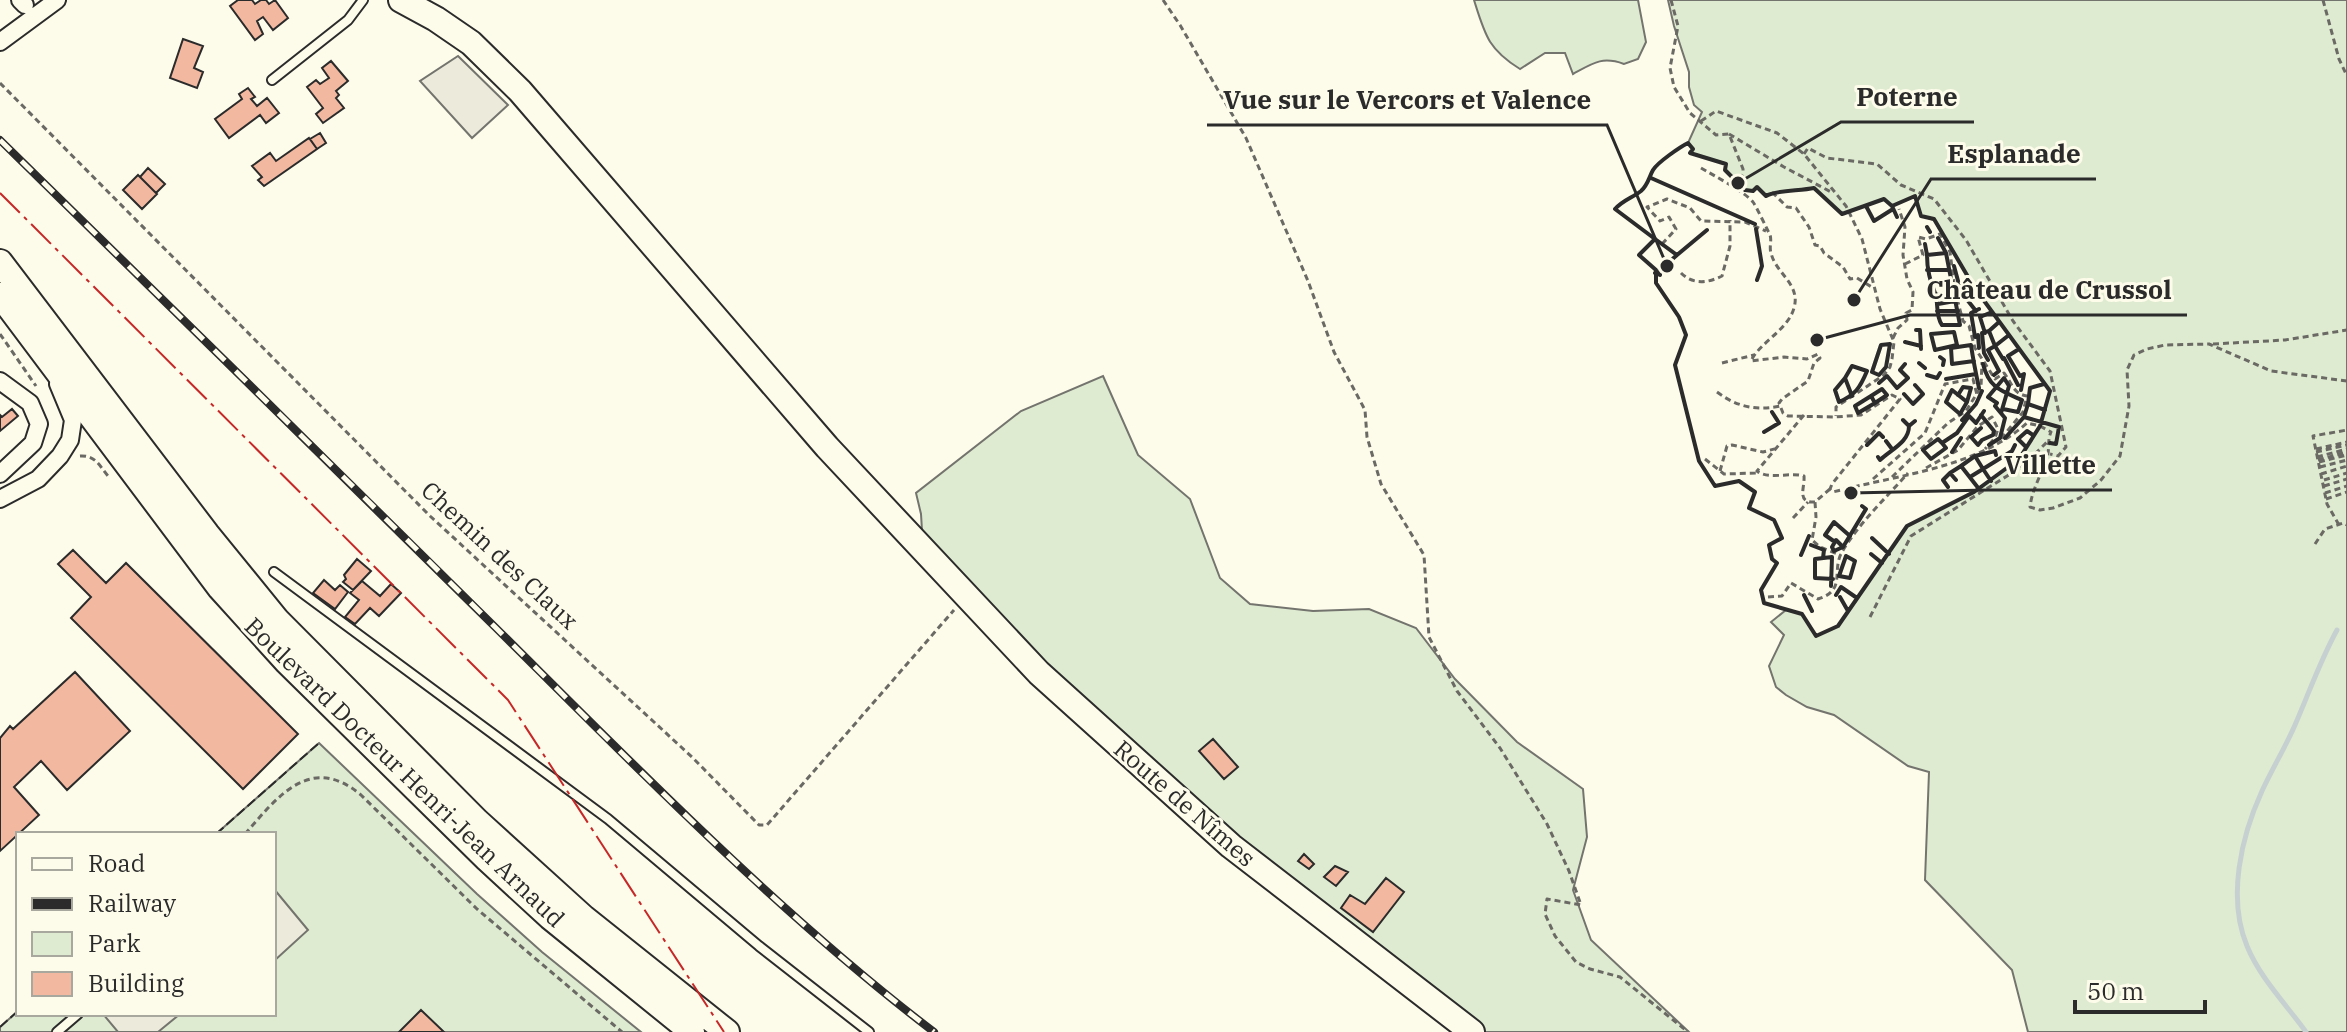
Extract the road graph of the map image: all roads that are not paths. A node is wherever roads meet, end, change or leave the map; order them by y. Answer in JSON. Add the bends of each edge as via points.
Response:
{"nodes":[{"id":1,"x":57,"y":0,"type":"edge"},
{"id":2,"x":363,"y":0,"type":"edge"},
{"id":3,"x":401,"y":0,"type":"edge"},
{"id":4,"x":0,"y":42,"type":"edge"},
{"id":5,"x":272,"y":80,"type":"dead end"},
{"id":6,"x":0,"y":262,"type":"edge"},
{"id":7,"x":0,"y":295,"type":"edge"},
{"id":8,"x":50,"y":360,"type":"junction"},
{"id":9,"x":0,"y":381,"type":"edge"},
{"id":10,"x":0,"y":474,"type":"edge"},
{"id":11,"x":0,"y":499,"type":"edge"},
{"id":12,"x":274,"y":572,"type":"dead end"},
{"id":13,"x":76,"y":1016,"type":"edge"},
{"id":14,"x":57,"y":1032,"type":"edge"},
{"id":15,"x":692,"y":1032,"type":"edge"},
{"id":16,"x":727,"y":1032,"type":"edge"},
{"id":17,"x":869,"y":1032,"type":"edge"},
{"id":18,"x":1472,"y":1032,"type":"edge"}],
"edges":[{"from":1,"to":4,"type":"street"},
{"from":2,"to":5,"type":"lane","via":[[348,20]]},
{"from":3,"to":18,"type":"main road","name":"Route de Nîmes","via":[[471,43],[520,91],[827,447],[1039,673],[1231,846]]},
{"from":6,"to":16,"type":"main road","name":"Boulevard Docteur Henri-Jean Arnaud","via":[[277,620],[477,821],[584,918]]},
{"from":7,"to":8,"type":"main road","name":"Boulevard Docteur Henri-Jean Arnaud"},
{"from":8,"to":11,"type":"street","via":[[73,420],[70,440],[38,479]]},
{"from":8,"to":15,"type":"main road","name":"Boulevard Docteur Henri-Jean Arnaud","via":[[220,588],[287,662],[540,908]]},
{"from":9,"to":10,"type":"street","via":[[30,403],[39,424],[33,443]]},
{"from":12,"to":17,"type":"lane","via":[[584,800]]},
{"from":13,"to":14,"type":"lane"}]}
